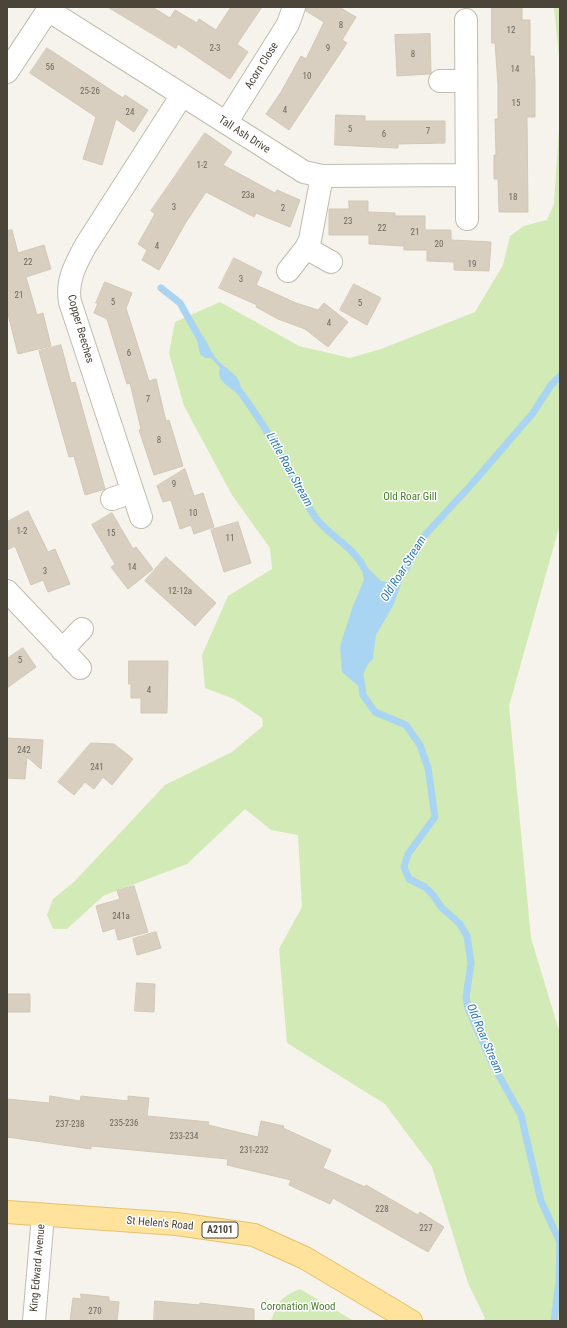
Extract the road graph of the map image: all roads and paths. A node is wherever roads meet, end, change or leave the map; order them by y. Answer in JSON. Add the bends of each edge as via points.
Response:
{"nodes":[{"id":1,"x":294,"y":7,"type":"edge"},
{"id":2,"x":49,"y":8,"type":"edge"},
{"id":3,"x":466,"y":20,"type":"dead end"},
{"id":4,"x":7,"y":72,"type":"edge"},
{"id":5,"x":440,"y":81,"type":"dead end"},
{"id":6,"x":466,"y":81,"type":"junction"},
{"id":7,"x":182,"y":95,"type":"junction"},
{"id":8,"x":226,"y":123,"type":"junction"},
{"id":9,"x":466,"y":175,"type":"junction"},
{"id":10,"x":322,"y":176,"type":"junction"},
{"id":11,"x":467,"y":219,"type":"dead end"},
{"id":12,"x":306,"y":248,"type":"junction"},
{"id":13,"x":331,"y":262,"type":"dead end"},
{"id":14,"x":288,"y":271,"type":"dead end"},
{"id":15,"x":141,"y":517,"type":"dead end"},
{"id":16,"x":7,"y":591,"type":"edge"},
{"id":17,"x":82,"y":629,"type":"dead end"},
{"id":18,"x":62,"y":650,"type":"junction"},
{"id":19,"x":80,"y":668,"type":"dead end"},
{"id":20,"x":7,"y":1212,"type":"edge"},
{"id":21,"x":43,"y":1215,"type":"junction"},
{"id":22,"x":34,"y":1321,"type":"edge"},
{"id":23,"x":411,"y":1321,"type":"edge"}],
"edges":[{"from":1,"to":8,"type":"street","name":"Acorn Close","via":[[288,24]]},
{"from":2,"to":4,"type":"street"},
{"from":2,"to":7,"type":"street","name":"Tall Ash Drive"},
{"from":3,"to":6,"type":"street"},
{"from":5,"to":6,"type":"street"},
{"from":6,"to":9,"type":"street"},
{"from":7,"to":8,"type":"street","name":"Tall Ash Drive"},
{"from":7,"to":15,"type":"street","name":"Copper Beeches","via":[[86,245],[69,285],[70,302],[122,496]]},
{"from":8,"to":10,"type":"street","name":"Tall Ash Drive","via":[[304,172]]},
{"from":9,"to":10,"type":"street","name":"Tall Ash Drive"},
{"from":9,"to":11,"type":"street"},
{"from":10,"to":12,"type":"street","via":[[313,228]]},
{"from":12,"to":13,"type":"street"},
{"from":12,"to":14,"type":"street"},
{"from":16,"to":18,"type":"street"},
{"from":17,"to":18,"type":"street"},
{"from":18,"to":19,"type":"street"},
{"from":20,"to":21,"type":"main road","name":"St Helen's Road","number":"A2101"},
{"from":21,"to":22,"type":"street","name":"King Edward Avenue"},
{"from":21,"to":23,"type":"main road","name":"St Helen's Road","number":"A2101","via":[[176,1224],[254,1235],[305,1258]]}]}
